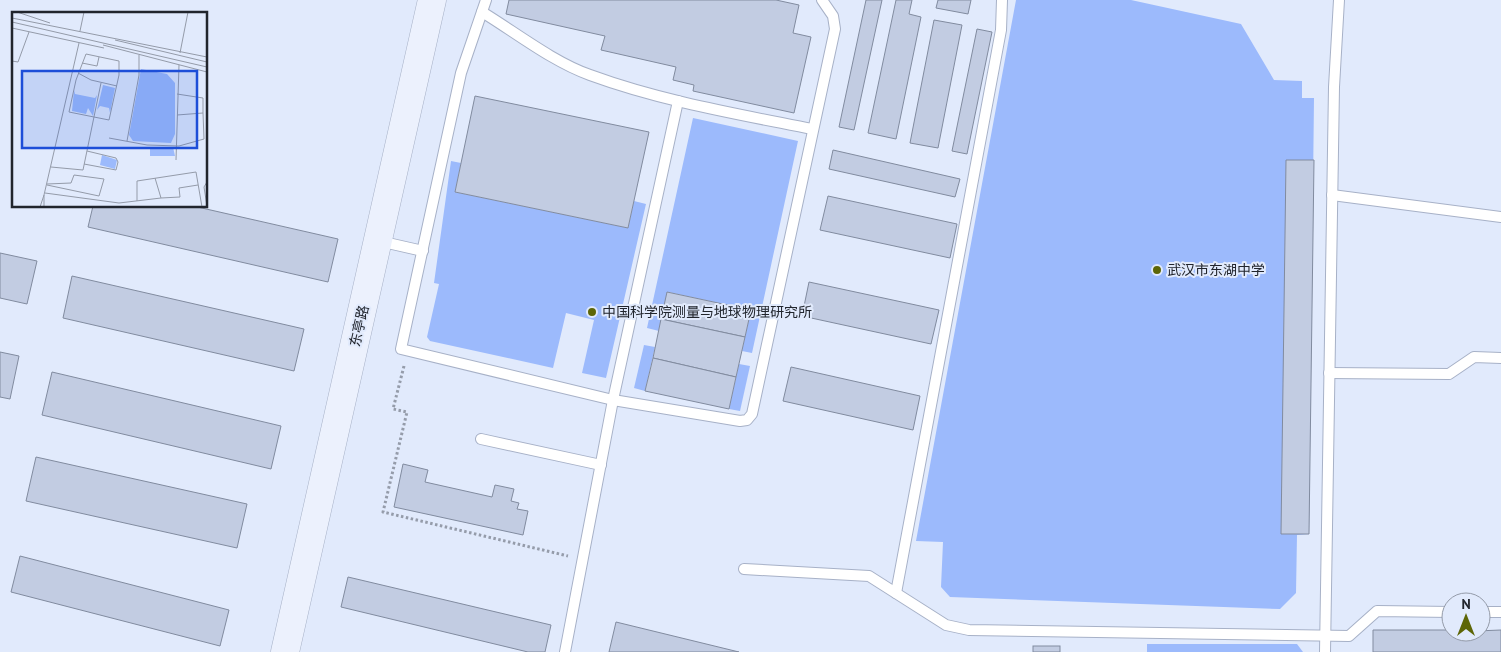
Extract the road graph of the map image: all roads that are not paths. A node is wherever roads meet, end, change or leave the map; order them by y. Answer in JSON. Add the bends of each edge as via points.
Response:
{"nodes":[{"id":1,"x":432,"y":0,"type":"edge"},
{"id":2,"x":486,"y":0,"type":"edge"},
{"id":3,"x":822,"y":0,"type":"edge"},
{"id":4,"x":1002,"y":0,"type":"edge"},
{"id":5,"x":1339,"y":0,"type":"edge"},
{"id":6,"x":482,"y":12,"type":"junction"},
{"id":7,"x":678,"y":102,"type":"junction"},
{"id":8,"x":812,"y":129,"type":"junction"},
{"id":9,"x":1332,"y":195,"type":"junction"},
{"id":10,"x":1501,"y":217,"type":"edge"},
{"id":11,"x":378,"y":241,"type":"junction"},
{"id":12,"x":423,"y":251,"type":"junction"},
{"id":13,"x":1501,"y":358,"type":"edge"},
{"id":14,"x":1329,"y":373,"type":"junction"},
{"id":15,"x":613,"y":400,"type":"junction"},
{"id":16,"x":481,"y":439,"type":"dead end"},
{"id":17,"x":601,"y":465,"type":"junction"},
{"id":18,"x":744,"y":569,"type":"dead end"},
{"id":19,"x":896,"y":593,"type":"junction"},
{"id":20,"x":1441,"y":612,"type":"edge"},
{"id":21,"x":1325,"y":635,"type":"junction"},
{"id":22,"x":285,"y":652,"type":"edge"},
{"id":23,"x":564,"y":652,"type":"edge"},
{"id":24,"x":1325,"y":652,"type":"edge"}],
"edges":[{"from":1,"to":11,"type":"street","name":"东亭路"},
{"from":2,"to":6,"type":"lane"},
{"from":3,"to":8,"type":"lane","via":[[833,16],[835,29]]},
{"from":4,"to":19,"type":"lane","via":[[1001,30]]},
{"from":5,"to":9,"type":"lane"},
{"from":6,"to":7,"type":"lane","via":[[589,75]]},
{"from":6,"to":12,"type":"lane","via":[[461,73]]},
{"from":7,"to":8,"type":"lane"},
{"from":7,"to":15,"type":"lane"},
{"from":8,"to":15,"type":"lane","via":[[749,418],[740,421]]},
{"from":9,"to":10,"type":"lane"},
{"from":9,"to":14,"type":"lane"},
{"from":11,"to":12,"type":"lane"},
{"from":11,"to":22,"type":"street","name":"东亭路"},
{"from":12,"to":15,"type":"lane","via":[[402,349]]},
{"from":13,"to":14,"type":"lane","via":[[1474,357],[1449,374]]},
{"from":14,"to":21,"type":"lane"},
{"from":15,"to":17,"type":"lane"},
{"from":16,"to":17,"type":"lane"},
{"from":17,"to":23,"type":"lane"},
{"from":18,"to":19,"type":"lane","via":[[861,574]]},
{"from":19,"to":21,"type":"lane","via":[[935,618],[960,629]]},
{"from":20,"to":21,"type":"lane","via":[[1377,611],[1350,636]]},
{"from":21,"to":24,"type":"lane"}]}
